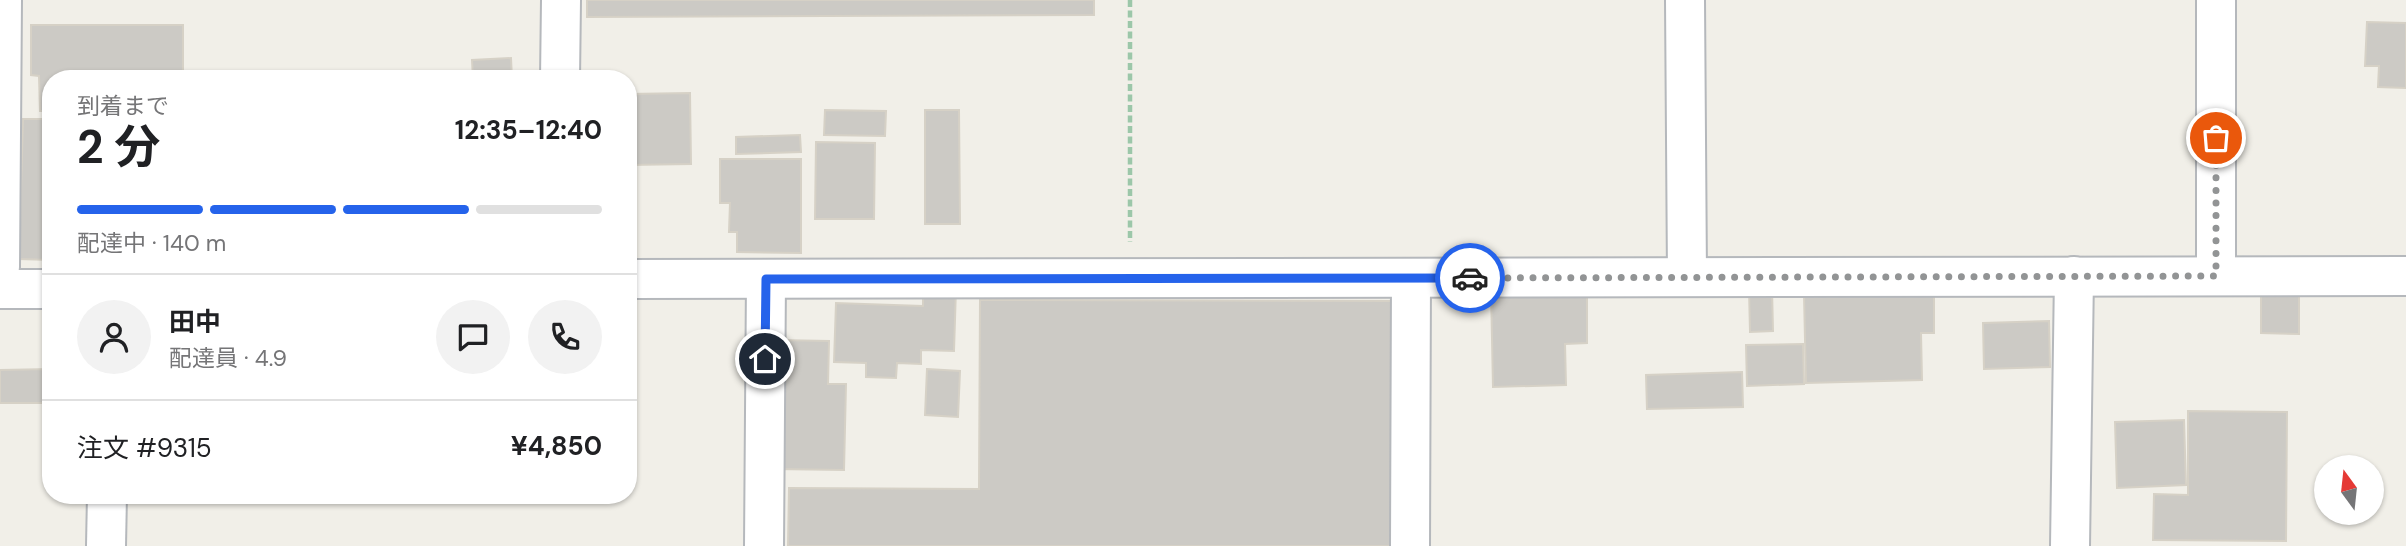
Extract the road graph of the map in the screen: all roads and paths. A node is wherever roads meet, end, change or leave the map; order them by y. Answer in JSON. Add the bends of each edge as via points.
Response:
{"nodes":[{"id":1,"x":2,"y":0,"type":"edge"},
{"id":2,"x":561,"y":0,"type":"edge"},
{"id":3,"x":1130,"y":0,"type":"edge"},
{"id":4,"x":1685,"y":0,"type":"edge"},
{"id":5,"x":2216,"y":0,"type":"edge"},
{"id":6,"x":560,"y":70,"type":"edge"},
{"id":7,"x":0,"y":267,"type":"edge"},
{"id":8,"x":2074,"y":276,"type":"junction"},
{"id":9,"x":2216,"y":276,"type":"junction"},
{"id":10,"x":2406,"y":276,"type":"edge"},
{"id":11,"x":1687,"y":277,"type":"junction"},
{"id":12,"x":1130,"y":278,"type":"junction"},
{"id":13,"x":1411,"y":278,"type":"junction"},
{"id":14,"x":637,"y":279,"type":"edge"},
{"id":15,"x":766,"y":279,"type":"junction"},
{"id":16,"x":0,"y":289,"type":"edge"},
{"id":17,"x":42,"y":289,"type":"edge"},
{"id":18,"x":107,"y":504,"type":"edge"},
{"id":19,"x":106,"y":546,"type":"edge"},
{"id":20,"x":764,"y":546,"type":"edge"},
{"id":21,"x":1410,"y":546,"type":"edge"},
{"id":22,"x":2070,"y":546,"type":"edge"}],
"edges":[{"from":1,"to":7,"type":"street"},
{"from":2,"to":6,"type":"street"},
{"from":3,"to":12,"type":"path"},
{"from":4,"to":11,"type":"street"},
{"from":5,"to":9,"type":"street"},
{"from":8,"to":9,"type":"street"},
{"from":8,"to":11,"type":"street"},
{"from":8,"to":22,"type":"street"},
{"from":9,"to":10,"type":"street"},
{"from":11,"to":13,"type":"street"},
{"from":12,"to":13,"type":"street"},
{"from":12,"to":15,"type":"street"},
{"from":13,"to":21,"type":"street"},
{"from":14,"to":15,"type":"street"},
{"from":15,"to":20,"type":"street"},
{"from":16,"to":17,"type":"street"},
{"from":18,"to":19,"type":"street"}]}
